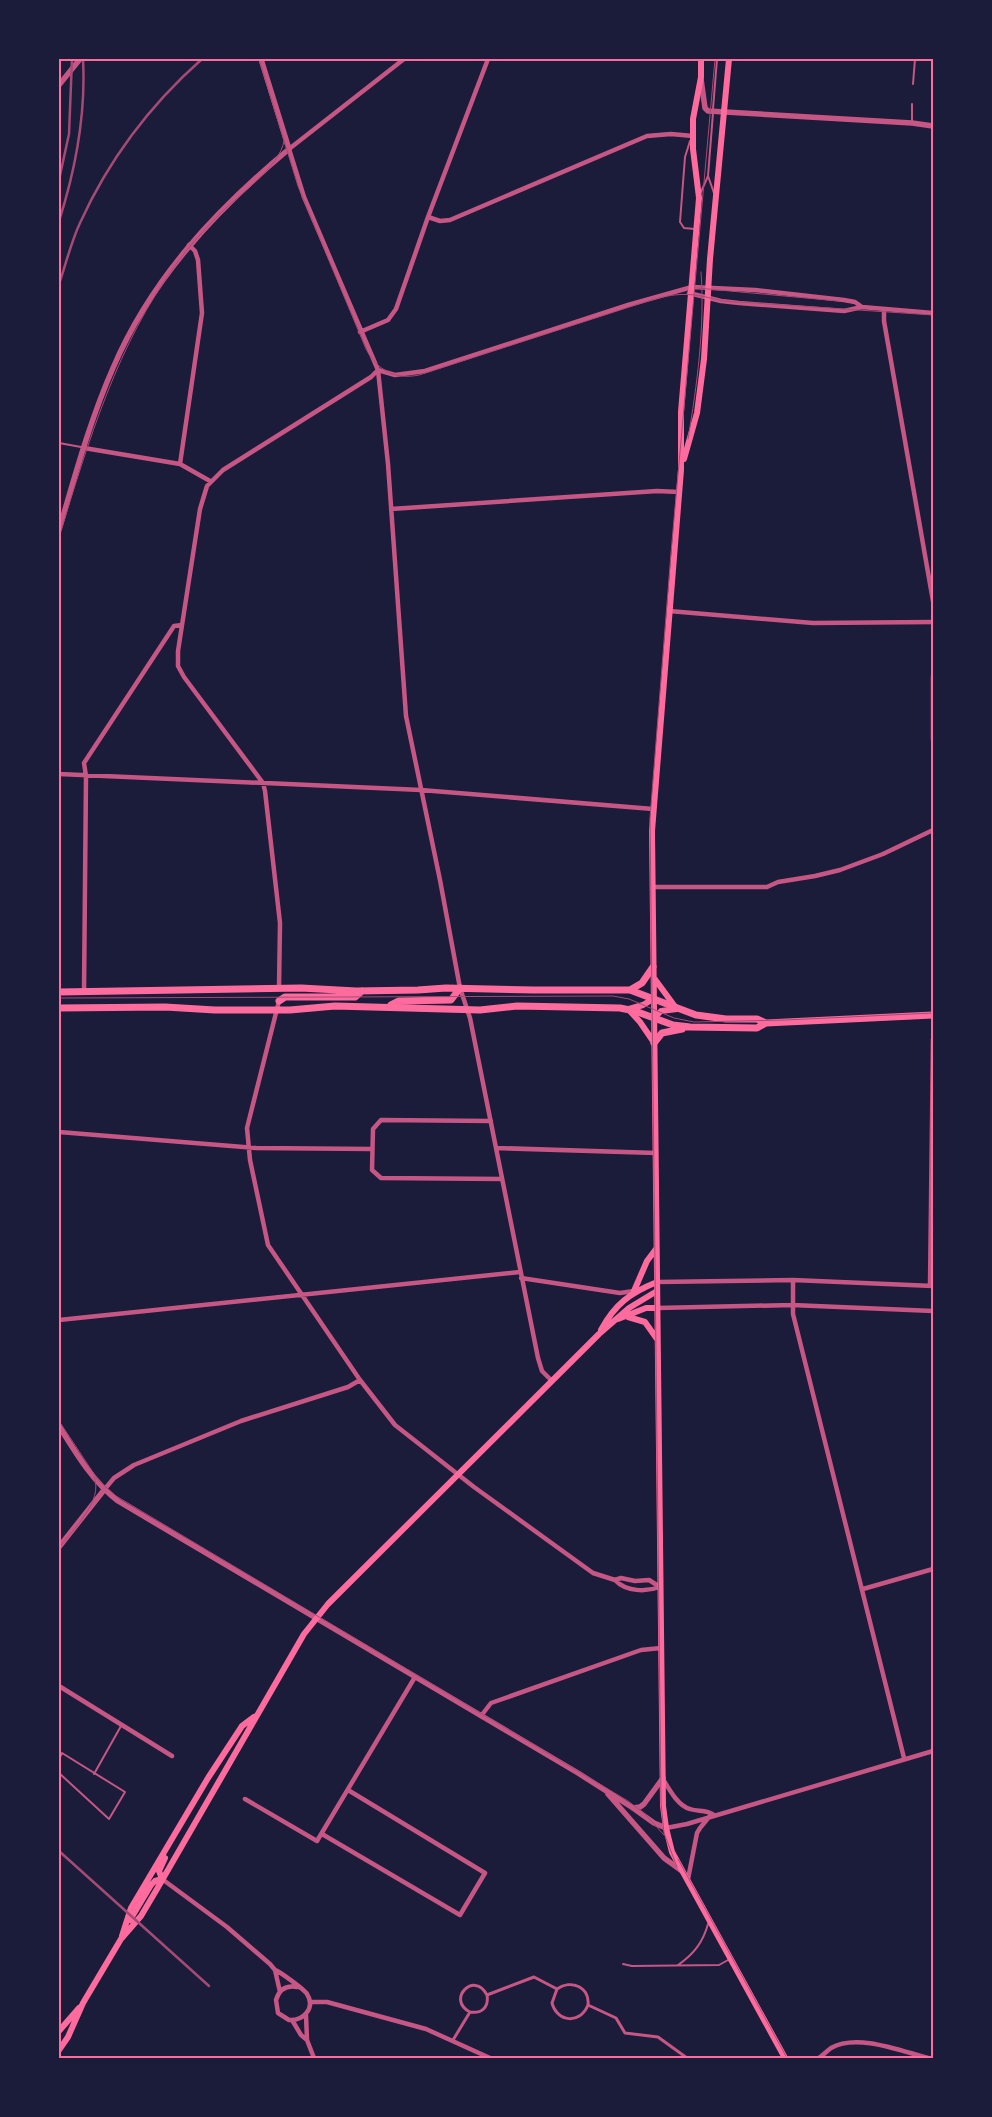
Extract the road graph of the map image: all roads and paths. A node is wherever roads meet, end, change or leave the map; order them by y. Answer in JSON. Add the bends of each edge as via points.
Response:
{"nodes":[{"id":1,"x":80,"y":59,"type":"edge"},
{"id":2,"x":261,"y":59,"type":"edge"},
{"id":3,"x":404,"y":59,"type":"edge"},
{"id":4,"x":488,"y":59,"type":"edge"},
{"id":5,"x":701,"y":59,"type":"edge"},
{"id":6,"x":717,"y":59,"type":"edge"},
{"id":7,"x":729,"y":59,"type":"edge"},
{"id":8,"x":915,"y":59,"type":"edge"},
{"id":9,"x":701,"y":77,"type":"junction"},
{"id":10,"x":913,"y":84,"type":"dead end"},
{"id":11,"x":59,"y":85,"type":"edge"},
{"id":12,"x":912,"y":104,"type":"dead end"},
{"id":13,"x":713,"y":112,"type":"junction"},
{"id":14,"x":724,"y":113,"type":"junction"},
{"id":15,"x":912,"y":123,"type":"junction"},
{"id":16,"x":933,"y":126,"type":"edge"},
{"id":17,"x":693,"y":136,"type":"junction"},
{"id":18,"x":289,"y":149,"type":"junction"},
{"id":19,"x":708,"y":176,"type":"junction"},
{"id":20,"x":699,"y":198,"type":"junction"},
{"id":21,"x":716,"y":199,"type":"junction"},
{"id":22,"x":428,"y":217,"type":"junction"},
{"id":23,"x":697,"y":229,"type":"junction"},
{"id":24,"x":189,"y":245,"type":"junction"},
{"id":25,"x":708,"y":288,"type":"junction"},
{"id":26,"x":692,"y":290,"type":"junction"},
{"id":27,"x":708,"y":298,"type":"junction"},
{"id":28,"x":862,"y":307,"type":"junction"},
{"id":29,"x":884,"y":309,"type":"junction"},
{"id":30,"x":933,"y":313,"type":"edge"},
{"id":31,"x":360,"y":332,"type":"junction"},
{"id":32,"x":378,"y":370,"type":"junction"},
{"id":33,"x":59,"y":443,"type":"edge"},
{"id":34,"x":84,"y":448,"type":"junction"},
{"id":35,"x":180,"y":464,"type":"junction"},
{"id":36,"x":681,"y":470,"type":"junction"},
{"id":37,"x":210,"y":481,"type":"junction"},
{"id":38,"x":679,"y":492,"type":"junction"},
{"id":39,"x":391,"y":508,"type":"junction"},
{"id":40,"x":59,"y":530,"type":"edge"},
{"id":41,"x":933,"y":601,"type":"edge"},
{"id":42,"x":669,"y":611,"type":"junction"},
{"id":43,"x":933,"y":622,"type":"edge"},
{"id":44,"x":182,"y":625,"type":"junction"},
{"id":45,"x":933,"y":676,"type":"edge"},
{"id":46,"x":933,"y":740,"type":"edge"},
{"id":47,"x":59,"y":774,"type":"edge"},
{"id":48,"x":86,"y":776,"type":"junction"},
{"id":49,"x":263,"y":783,"type":"junction"},
{"id":50,"x":421,"y":790,"type":"junction"},
{"id":51,"x":653,"y":809,"type":"junction"},
{"id":52,"x":933,"y":830,"type":"edge"},
{"id":53,"x":652,"y":888,"type":"junction"},
{"id":54,"x":653,"y":967,"type":"junction"},
{"id":55,"x":653,"y":977,"type":"junction"},
{"id":56,"x":279,"y":988,"type":"junction"},
{"id":57,"x":460,"y":988,"type":"junction"},
{"id":58,"x":630,"y":990,"type":"junction"},
{"id":59,"x":362,"y":991,"type":"junction"},
{"id":60,"x":59,"y":992,"type":"edge"},
{"id":61,"x":84,"y":992,"type":"junction"},
{"id":62,"x":279,"y":999,"type":"joint"},
{"id":63,"x":653,"y":999,"type":"junction"},
{"id":64,"x":389,"y":1006,"type":"junction"},
{"id":65,"x":59,"y":1008,"type":"edge"},
{"id":66,"x":467,"y":1009,"type":"junction"},
{"id":67,"x":628,"y":1009,"type":"junction"},
{"id":68,"x":677,"y":1009,"type":"junction"},
{"id":69,"x":277,"y":1010,"type":"junction"},
{"id":70,"x":933,"y":1015,"type":"edge"},
{"id":71,"x":654,"y":1018,"type":"junction"},
{"id":72,"x":766,"y":1023,"type":"junction"},
{"id":73,"x":690,"y":1028,"type":"junction"},
{"id":74,"x":933,"y":1039,"type":"edge"},
{"id":75,"x":654,"y":1043,"type":"junction"},
{"id":76,"x":491,"y":1121,"type":"junction"},
{"id":77,"x":59,"y":1132,"type":"edge"},
{"id":78,"x":248,"y":1148,"type":"junction"},
{"id":79,"x":496,"y":1148,"type":"junction"},
{"id":80,"x":372,"y":1149,"type":"junction"},
{"id":81,"x":656,"y":1153,"type":"junction"},
{"id":82,"x":502,"y":1180,"type":"junction"},
{"id":83,"x":656,"y":1248,"type":"junction"},
{"id":84,"x":520,"y":1275,"type":"junction"},
{"id":85,"x":793,"y":1280,"type":"junction"},
{"id":86,"x":657,"y":1282,"type":"junction"},
{"id":87,"x":931,"y":1286,"type":"edge"},
{"id":88,"x":634,"y":1291,"type":"junction"},
{"id":89,"x":657,"y":1291,"type":"junction"},
{"id":90,"x":301,"y":1293,"type":"junction"},
{"id":91,"x":792,"y":1306,"type":"junction"},
{"id":92,"x":657,"y":1308,"type":"junction"},
{"id":93,"x":933,"y":1311,"type":"edge"},
{"id":94,"x":628,"y":1317,"type":"junction"},
{"id":95,"x":59,"y":1320,"type":"edge"},
{"id":96,"x":617,"y":1320,"type":"junction"},
{"id":97,"x":599,"y":1334,"type":"junction"},
{"id":98,"x":657,"y":1340,"type":"junction"},
{"id":99,"x":360,"y":1380,"type":"junction"},
{"id":100,"x":552,"y":1380,"type":"junction"},
{"id":101,"x":59,"y":1426,"type":"edge"},
{"id":102,"x":458,"y":1474,"type":"junction"},
{"id":103,"x":104,"y":1490,"type":"junction"},
{"id":104,"x":59,"y":1547,"type":"edge"},
{"id":105,"x":933,"y":1569,"type":"edge"},
{"id":106,"x":615,"y":1580,"type":"junction"},
{"id":107,"x":660,"y":1587,"type":"junction"},
{"id":108,"x":863,"y":1589,"type":"junction"},
{"id":109,"x":317,"y":1618,"type":"junction"},
{"id":110,"x":661,"y":1648,"type":"junction"},
{"id":111,"x":415,"y":1676,"type":"junction"},
{"id":112,"x":59,"y":1686,"type":"edge"},
{"id":113,"x":256,"y":1715,"type":"junction"},
{"id":114,"x":481,"y":1716,"type":"junction"},
{"id":115,"x":122,"y":1724,"type":"junction"},
{"id":116,"x":933,"y":1750,"type":"edge"},
{"id":117,"x":172,"y":1756,"type":"dead end"},
{"id":118,"x":904,"y":1758,"type":"junction"},
{"id":119,"x":59,"y":1759,"type":"edge"},
{"id":120,"x":59,"y":1773,"type":"edge"},
{"id":121,"x":94,"y":1774,"type":"junction"},
{"id":122,"x":663,"y":1778,"type":"junction"},
{"id":123,"x":348,"y":1790,"type":"junction"},
{"id":124,"x":605,"y":1791,"type":"junction"},
{"id":125,"x":198,"y":1796,"type":"junction"},
{"id":126,"x":245,"y":1799,"type":"dead end"},
{"id":127,"x":633,"y":1808,"type":"junction"},
{"id":128,"x":712,"y":1815,"type":"junction"},
{"id":129,"x":666,"y":1828,"type":"junction"},
{"id":130,"x":322,"y":1834,"type":"junction"},
{"id":131,"x":682,"y":1871,"type":"junction"},
{"id":132,"x":162,"y":1880,"type":"junction"},
{"id":133,"x":687,"y":1881,"type":"junction"},
{"id":134,"x":151,"y":1885,"type":"junction"},
{"id":135,"x":709,"y":1921,"type":"junction"},
{"id":136,"x":121,"y":1940,"type":"junction"},
{"id":137,"x":730,"y":1959,"type":"junction"},
{"id":138,"x":623,"y":1964,"type":"dead end"},
{"id":139,"x":678,"y":1965,"type":"junction"},
{"id":140,"x":275,"y":1970,"type":"junction"},
{"id":141,"x":297,"y":1987,"type":"junction"},
{"id":142,"x":557,"y":1989,"type":"junction"},
{"id":143,"x":280,"y":1992,"type":"junction"},
{"id":144,"x":487,"y":1995,"type":"junction"},
{"id":145,"x":310,"y":2002,"type":"junction"},
{"id":146,"x":83,"y":2003,"type":"junction"},
{"id":147,"x":588,"y":2006,"type":"junction"},
{"id":148,"x":470,"y":2012,"type":"junction"},
{"id":149,"x":306,"y":2014,"type":"junction"},
{"id":150,"x":292,"y":2020,"type":"junction"},
{"id":151,"x":59,"y":2030,"type":"edge"},
{"id":152,"x":307,"y":2040,"type":"junction"},
{"id":153,"x":452,"y":2040,"type":"junction"},
{"id":154,"x":59,"y":2050,"type":"edge"},
{"id":155,"x":781,"y":2056,"type":"edge"},
{"id":156,"x":314,"y":2058,"type":"edge"},
{"id":157,"x":490,"y":2058,"type":"edge"},
{"id":158,"x":687,"y":2058,"type":"edge"},
{"id":159,"x":819,"y":2058,"type":"edge"},
{"id":160,"x":928,"y":2058,"type":"edge"}],
"edges":[{"from":1,"to":11,"type":"street"},
{"from":2,"to":18,"type":"street"},
{"from":3,"to":18,"type":"street"},
{"from":4,"to":22,"type":"street"},
{"from":5,"to":9,"type":"main road"},
{"from":6,"to":13,"type":"lane"},
{"from":7,"to":14,"type":"main road"},
{"from":8,"to":10,"type":"lane"},
{"from":9,"to":13,"type":"street","via":[[705,108]]},
{"from":9,"to":17,"type":"main road","via":[[695,100]]},
{"from":12,"to":15,"type":"lane"},
{"from":13,"to":14,"type":"street"},
{"from":13,"to":19,"type":"lane"},
{"from":14,"to":15,"type":"street"},
{"from":14,"to":21,"type":"main road"},
{"from":15,"to":16,"type":"street"},
{"from":17,"to":20,"type":"main road"},
{"from":17,"to":22,"type":"street","via":[[647,136],[450,220]]},
{"from":17,"to":23,"type":"lane","via":[[685,157],[680,222],[684,228]]},
{"from":18,"to":24,"type":"street","via":[[225,206]]},
{"from":18,"to":31,"type":"street","via":[[304,197]]},
{"from":19,"to":20,"type":"lane"},
{"from":19,"to":21,"type":"lane"},
{"from":20,"to":23,"type":"main road"},
{"from":21,"to":25,"type":"main road"},
{"from":22,"to":31,"type":"street","via":[[394,314]]},
{"from":23,"to":26,"type":"main road"},
{"from":24,"to":34,"type":"street","via":[[132,328]]},
{"from":24,"to":35,"type":"street","via":[[198,260],[202,313]]},
{"from":25,"to":26,"type":"street"},
{"from":25,"to":27,"type":"main road"},
{"from":25,"to":28,"type":"street","via":[[844,300]]},
{"from":26,"to":27,"type":"street"},
{"from":26,"to":32,"type":"street","via":[[646,299],[425,371],[395,375]]},
{"from":26,"to":36,"type":"main road","via":[[681,412]]},
{"from":27,"to":28,"type":"street","via":[[836,310]]},
{"from":27,"to":36,"type":"main road","via":[[697,413]]},
{"from":28,"to":29,"type":"street"},
{"from":29,"to":30,"type":"street"},
{"from":29,"to":41,"type":"street"},
{"from":31,"to":32,"type":"street"},
{"from":32,"to":37,"type":"street"},
{"from":32,"to":39,"type":"street"},
{"from":33,"to":34,"type":"lane"},
{"from":34,"to":35,"type":"street"},
{"from":34,"to":40,"type":"street"},
{"from":35,"to":37,"type":"street"},
{"from":36,"to":38,"type":"main road"},
{"from":37,"to":44,"type":"street","via":[[200,509]]},
{"from":38,"to":39,"type":"street"},
{"from":38,"to":42,"type":"main road"},
{"from":39,"to":50,"type":"street","via":[[406,716]]},
{"from":42,"to":43,"type":"street","via":[[812,623]]},
{"from":42,"to":51,"type":"main road"},
{"from":44,"to":48,"type":"street","via":[[174,626],[84,763]]},
{"from":44,"to":49,"type":"street","via":[[178,666]]},
{"from":45,"to":46,"type":"street"},
{"from":47,"to":48,"type":"street"},
{"from":48,"to":49,"type":"street"},
{"from":48,"to":61,"type":"street"},
{"from":49,"to":50,"type":"street"},
{"from":49,"to":56,"type":"street","via":[[280,923]]},
{"from":50,"to":51,"type":"street"},
{"from":50,"to":57,"type":"street"},
{"from":51,"to":53,"type":"main road"},
{"from":52,"to":53,"type":"street","via":[[862,862],[767,887]]},
{"from":53,"to":54,"type":"main road"},
{"from":54,"to":55,"type":"main road"},
{"from":54,"to":58,"type":"main road","via":[[642,983]]},
{"from":55,"to":63,"type":"main road"},
{"from":55,"to":68,"type":"main road"},
{"from":56,"to":59,"type":"main road"},
{"from":56,"to":61,"type":"main road"},
{"from":57,"to":58,"type":"main road"},
{"from":57,"to":59,"type":"main road"},
{"from":57,"to":64,"type":"main road","via":[[451,1000],[399,1001]]},
{"from":57,"to":66,"type":"street"},
{"from":58,"to":63,"type":"main road"},
{"from":59,"to":62,"type":"main road","via":[[355,996]]},
{"from":60,"to":61,"type":"main road"},
{"from":62,"to":69,"type":"street"},
{"from":63,"to":67,"type":"main road"},
{"from":63,"to":68,"type":"main road"},
{"from":63,"to":71,"type":"main road"},
{"from":64,"to":66,"type":"main road"},
{"from":64,"to":69,"type":"main road"},
{"from":65,"to":69,"type":"main road"},
{"from":66,"to":67,"type":"main road","via":[[517,1006]]},
{"from":66,"to":76,"type":"street"},
{"from":67,"to":71,"type":"main road"},
{"from":67,"to":75,"type":"main road"},
{"from":68,"to":71,"type":"main road","via":[[661,1011]]},
{"from":68,"to":72,"type":"main road","via":[[704,1017],[757,1019]]},
{"from":69,"to":78,"type":"street","via":[[248,1128]]},
{"from":70,"to":72,"type":"main road"},
{"from":71,"to":73,"type":"main road"},
{"from":71,"to":75,"type":"main road"},
{"from":72,"to":73,"type":"main road","via":[[757,1028]]},
{"from":73,"to":75,"type":"main road","via":[[662,1033]]},
{"from":74,"to":87,"type":"street"},
{"from":75,"to":81,"type":"main road"},
{"from":76,"to":79,"type":"street"},
{"from":76,"to":80,"type":"street","via":[[381,1120],[373,1129]]},
{"from":77,"to":78,"type":"street"},
{"from":78,"to":80,"type":"street"},
{"from":78,"to":90,"type":"street","via":[[267,1241]]},
{"from":79,"to":81,"type":"street"},
{"from":79,"to":82,"type":"street"},
{"from":80,"to":82,"type":"street","via":[[372,1170],[381,1178]]},
{"from":81,"to":83,"type":"main road"},
{"from":82,"to":84,"type":"street"},
{"from":83,"to":86,"type":"main road"},
{"from":83,"to":88,"type":"main road"},
{"from":84,"to":88,"type":"street","via":[[620,1293]]},
{"from":84,"to":90,"type":"street"},
{"from":84,"to":100,"type":"street","via":[[538,1358],[542,1371]]},
{"from":85,"to":86,"type":"street"},
{"from":85,"to":87,"type":"street"},
{"from":85,"to":91,"type":"street"},
{"from":86,"to":88,"type":"main road"},
{"from":86,"to":89,"type":"main road"},
{"from":88,"to":97,"type":"main road","via":[[609,1316]]},
{"from":89,"to":92,"type":"main road"},
{"from":89,"to":96,"type":"main road","via":[[629,1308]]},
{"from":90,"to":95,"type":"street"},
{"from":90,"to":99,"type":"street"},
{"from":91,"to":92,"type":"street"},
{"from":91,"to":93,"type":"street"},
{"from":91,"to":108,"type":"street"},
{"from":92,"to":94,"type":"main road","via":[[646,1308]]},
{"from":92,"to":98,"type":"main road"},
{"from":94,"to":96,"type":"main road"},
{"from":94,"to":98,"type":"main road","via":[[645,1322]]},
{"from":96,"to":97,"type":"main road"},
{"from":97,"to":100,"type":"main road"},
{"from":98,"to":107,"type":"main road"},
{"from":99,"to":102,"type":"street","via":[[395,1425]]},
{"from":99,"to":103,"type":"street","via":[[348,1387],[241,1421],[134,1465],[114,1478]]},
{"from":100,"to":102,"type":"main road"},
{"from":101,"to":103,"type":"street"},
{"from":102,"to":106,"type":"street","via":[[593,1573]]},
{"from":102,"to":109,"type":"main road"},
{"from":103,"to":104,"type":"street"},
{"from":103,"to":109,"type":"street"},
{"from":105,"to":108,"type":"street"},
{"from":106,"to":107,"type":"street","via":[[649,1580]]},
{"from":106,"to":107,"type":"street","via":[[620,1586],[647,1591]]},
{"from":107,"to":110,"type":"main road"},
{"from":108,"to":118,"type":"street"},
{"from":109,"to":111,"type":"street"},
{"from":109,"to":113,"type":"main road"},
{"from":110,"to":114,"type":"street","via":[[641,1650],[491,1703]]},
{"from":110,"to":122,"type":"main road"},
{"from":111,"to":114,"type":"street"},
{"from":111,"to":123,"type":"street"},
{"from":112,"to":115,"type":"street"},
{"from":113,"to":125,"type":"main road","via":[[242,1726]]},
{"from":113,"to":132,"type":"main road"},
{"from":114,"to":124,"type":"street"},
{"from":115,"to":117,"type":"street"},
{"from":115,"to":121,"type":"lane"},
{"from":116,"to":118,"type":"street"},
{"from":118,"to":128,"type":"street"},
{"from":119,"to":121,"type":"lane","via":[[62,1753]]},
{"from":120,"to":121,"type":"lane","via":[[109,1819],[124,1792]]},
{"from":122,"to":127,"type":"street","via":[[642,1806]]},
{"from":122,"to":128,"type":"street","via":[[684,1807]]},
{"from":122,"to":129,"type":"main road"},
{"from":123,"to":130,"type":"street"},
{"from":123,"to":130,"type":"street","via":[[485,1873],[460,1915]]},
{"from":124,"to":127,"type":"street"},
{"from":124,"to":131,"type":"street","via":[[664,1858]]},
{"from":125,"to":132,"type":"main road","via":[[194,1810],[160,1867]]},
{"from":125,"to":134,"type":"main road"},
{"from":126,"to":130,"type":"street","via":[[317,1841]]},
{"from":127,"to":129,"type":"street","via":[[654,1824]]},
{"from":128,"to":129,"type":"street"},
{"from":128,"to":133,"type":"street","via":[[698,1833]]},
{"from":129,"to":131,"type":"main road","via":[[669,1845]]},
{"from":131,"to":133,"type":"main road"},
{"from":132,"to":134,"type":"main road"},
{"from":132,"to":140,"type":"street","via":[[240,1938]]},
{"from":133,"to":135,"type":"main road"},
{"from":134,"to":136,"type":"main road"},
{"from":134,"to":136,"type":"main road","via":[[141,1916]]},
{"from":134,"to":136,"type":"main road","via":[[131,1908]]},
{"from":135,"to":137,"type":"main road"},
{"from":135,"to":139,"type":"lane","via":[[697,1948]]},
{"from":136,"to":146,"type":"main road"},
{"from":137,"to":139,"type":"lane","via":[[719,1965]]},
{"from":137,"to":155,"type":"main road"},
{"from":138,"to":139,"type":"lane"},
{"from":140,"to":141,"type":"street"},
{"from":140,"to":143,"type":"street"},
{"from":141,"to":143,"type":"street","via":[[289,1986]]},
{"from":141,"to":145,"type":"street","via":[[306,1992]]},
{"from":142,"to":144,"type":"street","via":[[534,1977]]},
{"from":142,"to":147,"type":"street","via":[[568,1984],[579,1986],[586,1993]]},
{"from":142,"to":147,"type":"street","via":[[552,2003],[560,2017],[575,2019]]},
{"from":143,"to":150,"type":"street","via":[[276,2000],[277,2010]]},
{"from":144,"to":148,"type":"street","via":[[488,2003],[484,2009],[478,2013]]},
{"from":144,"to":148,"type":"street","via":[[478,1986],[464,1990],[461,2003]]},
{"from":145,"to":149,"type":"street"},
{"from":145,"to":153,"type":"street","via":[[327,2002],[426,2029]]},
{"from":146,"to":151,"type":"main road"},
{"from":146,"to":154,"type":"main road"},
{"from":147,"to":158,"type":"street","via":[[616,2018],[624,2033],[658,2037]]},
{"from":148,"to":153,"type":"street"},
{"from":149,"to":150,"type":"street"},
{"from":149,"to":152,"type":"street"},
{"from":150,"to":152,"type":"street"},
{"from":152,"to":156,"type":"street"},
{"from":153,"to":157,"type":"street"},
{"from":159,"to":160,"type":"street","via":[[831,2048],[855,2042]]}]}
